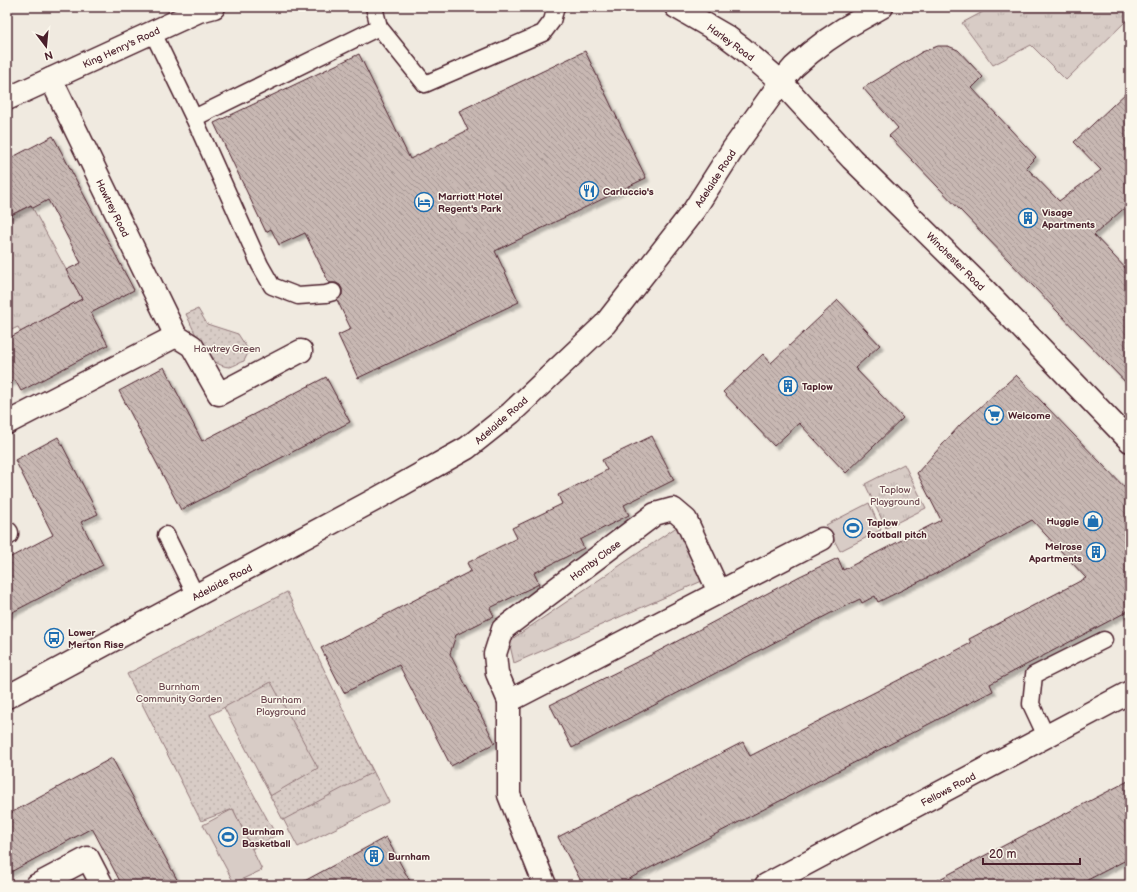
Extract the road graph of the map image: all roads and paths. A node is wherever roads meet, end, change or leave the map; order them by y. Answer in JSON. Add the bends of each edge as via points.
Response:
{"nodes":[{"id":1,"x":214,"y":7,"type":"edge"},
{"id":2,"x":374,"y":7,"type":"edge"},
{"id":3,"x":556,"y":7,"type":"edge"},
{"id":4,"x":676,"y":7,"type":"edge"},
{"id":5,"x":882,"y":7,"type":"edge"},
{"id":6,"x":380,"y":27,"type":"junction"},
{"id":7,"x":153,"y":32,"type":"junction"},
{"id":8,"x":51,"y":79,"type":"junction"},
{"id":9,"x":781,"y":82,"type":"junction"},
{"id":10,"x":7,"y":99,"type":"edge"},
{"id":11,"x":194,"y":118,"type":"junction"},
{"id":12,"x":333,"y":292,"type":"dead end"},
{"id":13,"x":176,"y":336,"type":"junction"},
{"id":14,"x":301,"y":351,"type":"dead end"},
{"id":15,"x":7,"y":423,"type":"edge"},
{"id":16,"x":1130,"y":441,"type":"edge"},
{"id":17,"x":166,"y":535,"type":"dead end"},
{"id":18,"x":822,"y":539,"type":"dead end"},
{"id":19,"x":719,"y":592,"type":"junction"},
{"id":20,"x":196,"y":596,"type":"junction"},
{"id":21,"x":1104,"y":640,"type":"dead end"},
{"id":22,"x":1130,"y":692,"type":"edge"},
{"id":23,"x":7,"y":697,"type":"edge"},
{"id":24,"x":509,"y":701,"type":"junction"},
{"id":25,"x":1046,"y":736,"type":"junction"},
{"id":26,"x":37,"y":885,"type":"edge"},
{"id":27,"x":102,"y":885,"type":"edge"},
{"id":28,"x":545,"y":885,"type":"edge"},
{"id":29,"x":766,"y":885,"type":"edge"}],
"edges":[{"from":1,"to":7,"type":"street","name":"King Henry's Road"},
{"from":2,"to":6,"type":"lane"},
{"from":3,"to":6,"type":"lane","via":[[552,21],[543,33],[425,84]]},
{"from":4,"to":9,"type":"street","name":"Harley Road","via":[[726,36]]},
{"from":5,"to":9,"type":"street","name":"Adelaide Road","via":[[826,40],[799,62]]},
{"from":6,"to":11,"type":"lane"},
{"from":7,"to":8,"type":"street","name":"King Henry's Road"},
{"from":7,"to":11,"type":"lane"},
{"from":8,"to":10,"type":"street","name":"King Henry's Road"},
{"from":8,"to":13,"type":"street","name":"Hawtrey Road"},
{"from":9,"to":16,"type":"street","name":"Winchester Road","via":[[852,159],[984,289]]},
{"from":9,"to":20,"type":"street","name":"Adelaide Road","via":[[694,210],[605,324],[511,413],[467,448]]},
{"from":11,"to":12,"type":"lane","via":[[260,265],[272,286],[298,296]]},
{"from":13,"to":14,"type":"street","via":[[192,346],[219,394]]},
{"from":13,"to":15,"type":"street"},
{"from":17,"to":20,"type":"lane"},
{"from":18,"to":19,"type":"street"},
{"from":19,"to":24,"type":"street"},
{"from":19,"to":24,"type":"street","name":"Hornby Close","via":[[686,520],[673,509],[655,514],[503,629],[495,654],[497,673]]},
{"from":20,"to":23,"type":"street","name":"Adelaide Road"},
{"from":21,"to":25,"type":"lane","via":[[1034,675],[1031,704]]},
{"from":22,"to":25,"type":"street","name":"Fellows Road"},
{"from":24,"to":28,"type":"street","name":"Hornby Close","via":[[510,796]]},
{"from":25,"to":29,"type":"street","name":"Fellows Road"},
{"from":26,"to":27,"type":"street","via":[[88,858]]}]}
